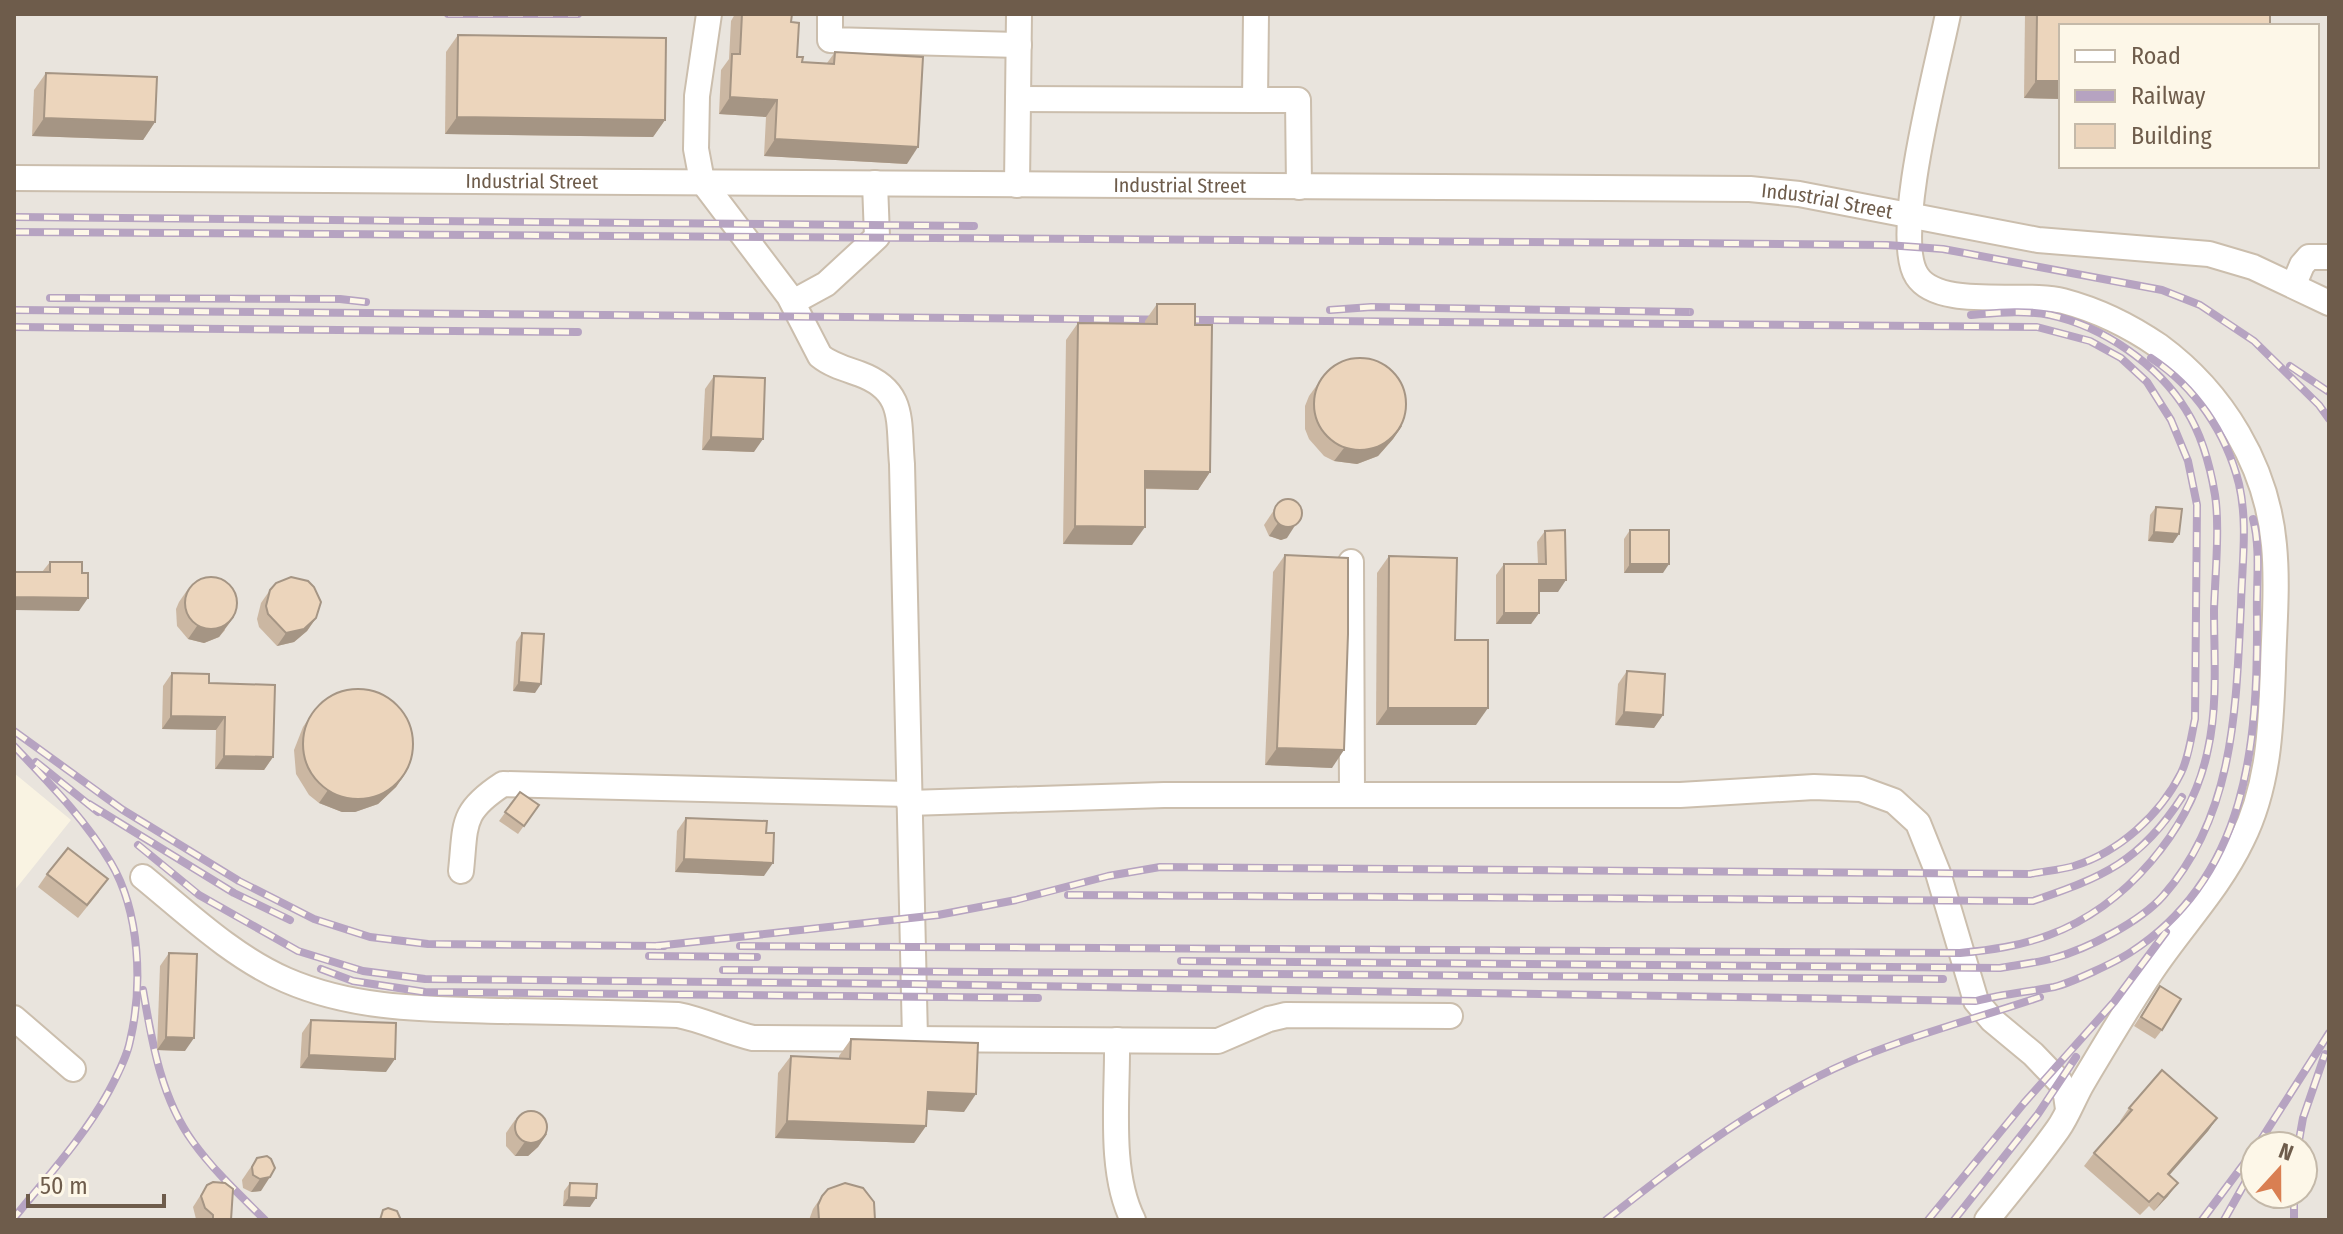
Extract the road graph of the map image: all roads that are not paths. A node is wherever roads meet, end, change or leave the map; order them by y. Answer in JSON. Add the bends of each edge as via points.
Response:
{"nodes":[{"id":1,"x":709,"y":14,"type":"edge"},
{"id":2,"x":830,"y":14,"type":"edge"},
{"id":3,"x":1019,"y":14,"type":"edge"},
{"id":4,"x":1256,"y":14,"type":"edge"},
{"id":5,"x":1948,"y":14,"type":"edge"},
{"id":6,"x":1019,"y":45,"type":"junction"},
{"id":7,"x":1018,"y":99,"type":"junction"},
{"id":8,"x":1255,"y":100,"type":"junction"},
{"id":9,"x":14,"y":178,"type":"edge"},
{"id":10,"x":702,"y":181,"type":"junction"},
{"id":11,"x":875,"y":183,"type":"junction"},
{"id":12,"x":1017,"y":185,"type":"junction"},
{"id":13,"x":1299,"y":187,"type":"junction"},
{"id":14,"x":1910,"y":215,"type":"junction"},
{"id":15,"x":2329,"y":257,"type":"edge"},
{"id":16,"x":2294,"y":284,"type":"junction"},
{"id":17,"x":793,"y":302,"type":"junction"},
{"id":18,"x":2329,"y":303,"type":"edge"},
{"id":19,"x":1351,"y":562,"type":"edge"},
{"id":20,"x":1352,"y":794,"type":"junction"},
{"id":21,"x":909,"y":798,"type":"junction"},
{"id":22,"x":461,"y":871,"type":"dead end"},
{"id":23,"x":143,"y":877,"type":"dead end"},
{"id":24,"x":1450,"y":1016,"type":"dead end"},
{"id":25,"x":14,"y":1018,"type":"edge"},
{"id":26,"x":915,"y":1039,"type":"junction"},
{"id":27,"x":1117,"y":1040,"type":"junction"},
{"id":28,"x":73,"y":1069,"type":"dead end"},
{"id":29,"x":2068,"y":1109,"type":"junction"},
{"id":30,"x":1133,"y":1220,"type":"edge"},
{"id":31,"x":1987,"y":1220,"type":"edge"}],
"edges":[{"from":1,"to":10,"type":"street","via":[[697,96],[696,149]]},
{"from":2,"to":6,"type":"street","via":[[830,40]]},
{"from":3,"to":6,"type":"street"},
{"from":4,"to":8,"type":"street"},
{"from":5,"to":14,"type":"street","via":[[1925,112]]},
{"from":6,"to":7,"type":"street"},
{"from":7,"to":8,"type":"street"},
{"from":7,"to":12,"type":"street"},
{"from":8,"to":13,"type":"street","via":[[1298,100]]},
{"from":9,"to":10,"type":"street","name":"Industrial Street"},
{"from":10,"to":11,"type":"street","name":"Industrial Street"},
{"from":10,"to":17,"type":"street"},
{"from":11,"to":12,"type":"street","name":"Industrial Street"},
{"from":11,"to":17,"type":"street","via":[[877,237],[826,284]]},
{"from":12,"to":13,"type":"street","name":"Industrial Street"},
{"from":13,"to":14,"type":"street","name":"Industrial Street","via":[[1750,189]]},
{"from":14,"to":16,"type":"street","name":"Industrial Street","via":[[2038,240],[2209,254]]},
{"from":14,"to":29,"type":"street","via":[[1913,270],[1931,290],[1960,297],[2061,300],[2122,323],[2182,364],[2214,399],[2247,450],[2274,541],[2271,732],[2254,809],[2218,881],[2118,1022]]},
{"from":15,"to":16,"type":"street","via":[[2309,257]]},
{"from":16,"to":18,"type":"street","name":"Industrial Street"},
{"from":17,"to":21,"type":"street","via":[[820,356],[878,381],[894,399],[903,478]]},
{"from":19,"to":20,"type":"street"},
{"from":20,"to":21,"type":"street"},
{"from":20,"to":29,"type":"street","via":[[1680,795],[1851,787],[1894,801],[1918,823],[1929,849],[1976,1001],[2060,1082]]},
{"from":21,"to":22,"type":"street","via":[[503,784],[481,798],[467,818]]},
{"from":21,"to":26,"type":"street"},
{"from":23,"to":26,"type":"street","via":[[252,962],[284,980],[361,1003],[410,1009],[678,1015],[753,1038]]},
{"from":24,"to":27,"type":"street","via":[[1286,1015],[1218,1041]]},
{"from":25,"to":28,"type":"street"},
{"from":26,"to":27,"type":"street"},
{"from":27,"to":30,"type":"street","via":[[1118,1171]]},
{"from":29,"to":31,"type":"street"}]}
